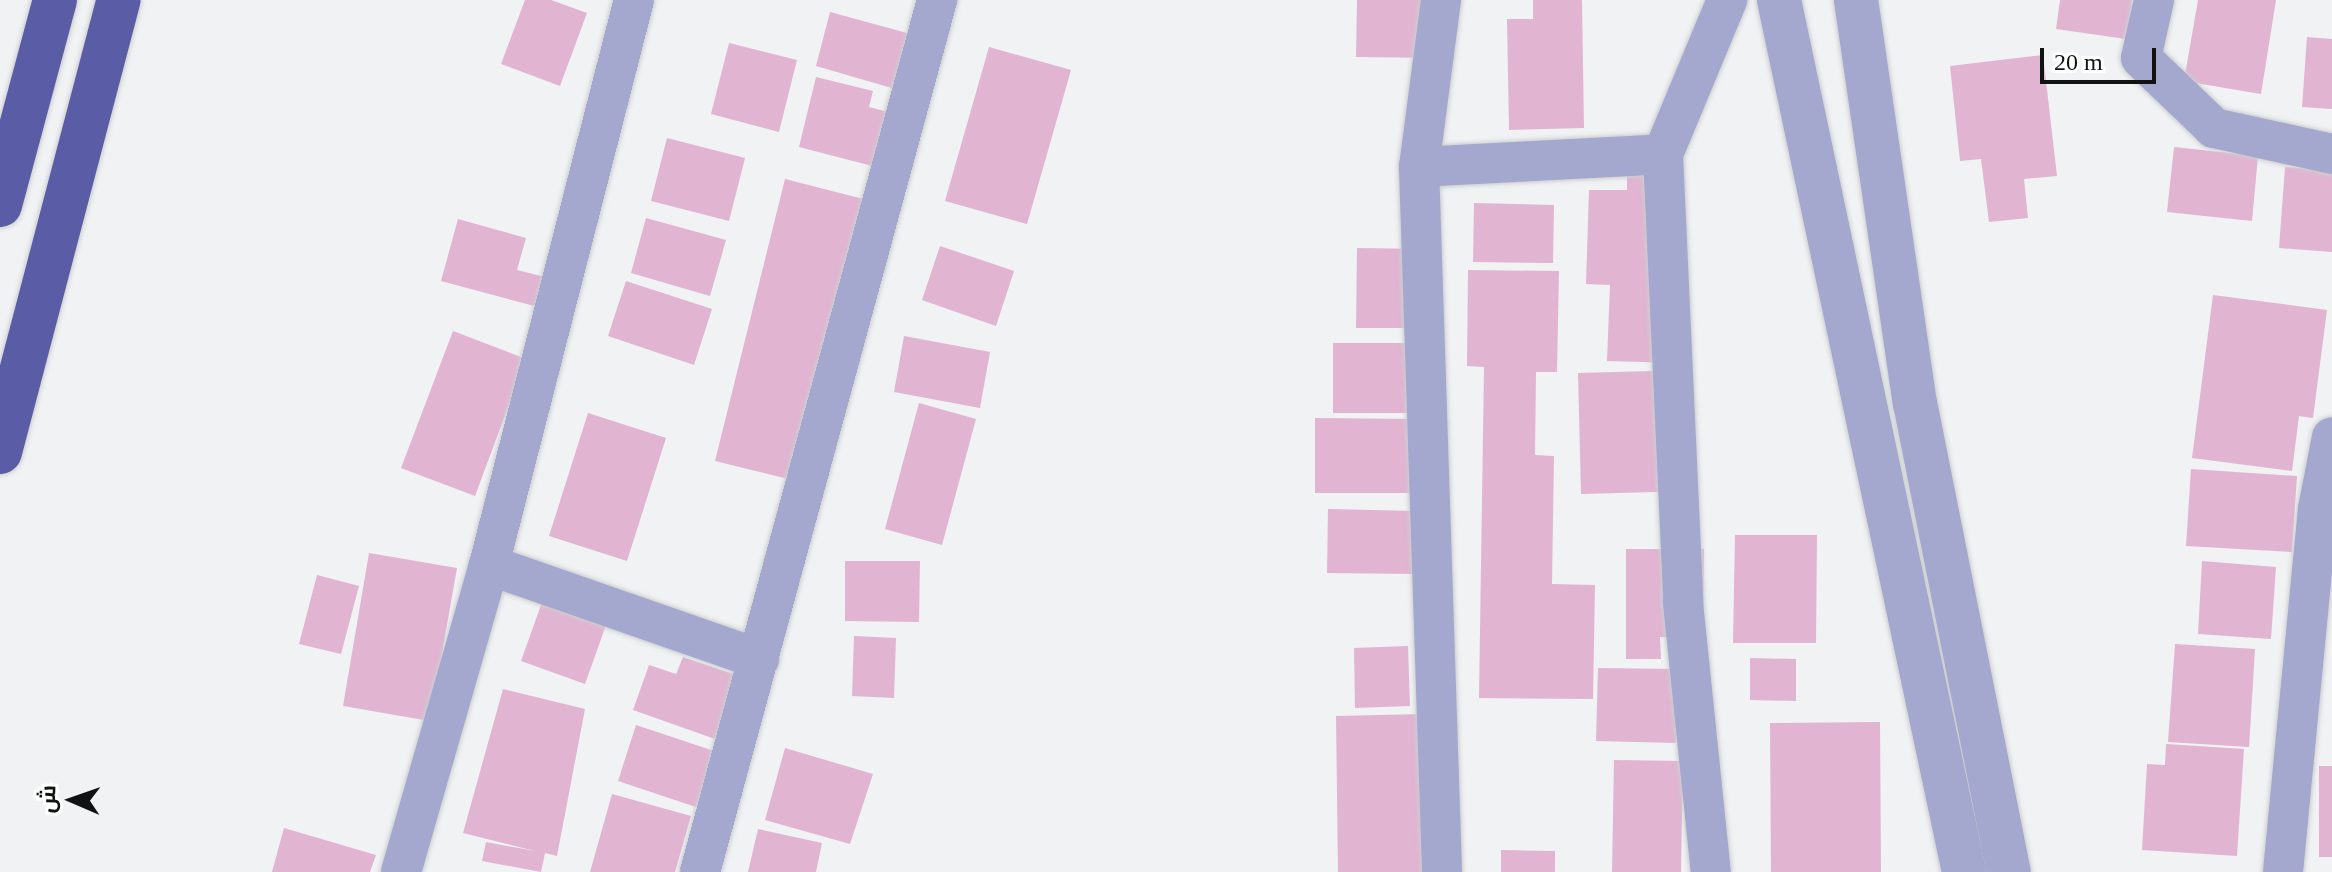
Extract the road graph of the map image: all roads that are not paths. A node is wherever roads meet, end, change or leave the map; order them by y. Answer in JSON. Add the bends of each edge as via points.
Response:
{"nodes":[{"id":1,"x":55,"y":0,"type":"edge"},
{"id":2,"x":119,"y":0,"type":"edge"},
{"id":3,"x":634,"y":0,"type":"edge"},
{"id":4,"x":937,"y":0,"type":"edge"},
{"id":5,"x":1441,"y":0,"type":"edge"},
{"id":6,"x":1727,"y":0,"type":"edge"},
{"id":7,"x":1779,"y":0,"type":"edge"},
{"id":8,"x":1856,"y":0,"type":"edge"},
{"id":9,"x":2154,"y":0,"type":"edge"},
{"id":10,"x":1663,"y":154,"type":"junction"},
{"id":11,"x":2332,"y":154,"type":"edge"},
{"id":12,"x":1419,"y":167,"type":"junction"},
{"id":13,"x":0,"y":205,"type":"edge"},
{"id":14,"x":2332,"y":437,"type":"edge"},
{"id":15,"x":0,"y":452,"type":"edge"},
{"id":16,"x":2325,"y":509,"type":"edge"},
{"id":17,"x":489,"y":565,"type":"junction"},
{"id":18,"x":759,"y":659,"type":"junction"},
{"id":19,"x":401,"y":872,"type":"edge"},
{"id":20,"x":700,"y":872,"type":"edge"},
{"id":21,"x":1442,"y":872,"type":"edge"},
{"id":22,"x":1711,"y":872,"type":"edge"},
{"id":23,"x":1964,"y":872,"type":"edge"},
{"id":24,"x":2009,"y":872,"type":"edge"},
{"id":25,"x":2283,"y":872,"type":"edge"}],
"edges":[{"from":1,"to":13,"type":"highway"},
{"from":2,"to":15,"type":"highway"},
{"from":3,"to":17,"type":"street"},
{"from":4,"to":18,"type":"street"},
{"from":5,"to":12,"type":"street"},
{"from":6,"to":10,"type":"street"},
{"from":7,"to":23,"type":"street"},
{"from":8,"to":24,"type":"street","via":[[1915,403]]},
{"from":9,"to":11,"type":"street","via":[[2141,58],[2214,128]]},
{"from":10,"to":12,"type":"street"},
{"from":10,"to":22,"type":"street","via":[[1683,603]]},
{"from":12,"to":21,"type":"street"},
{"from":14,"to":16,"type":"street"},
{"from":16,"to":25,"type":"street"},
{"from":17,"to":18,"type":"street"},
{"from":17,"to":19,"type":"street"},
{"from":18,"to":20,"type":"street"}]}
